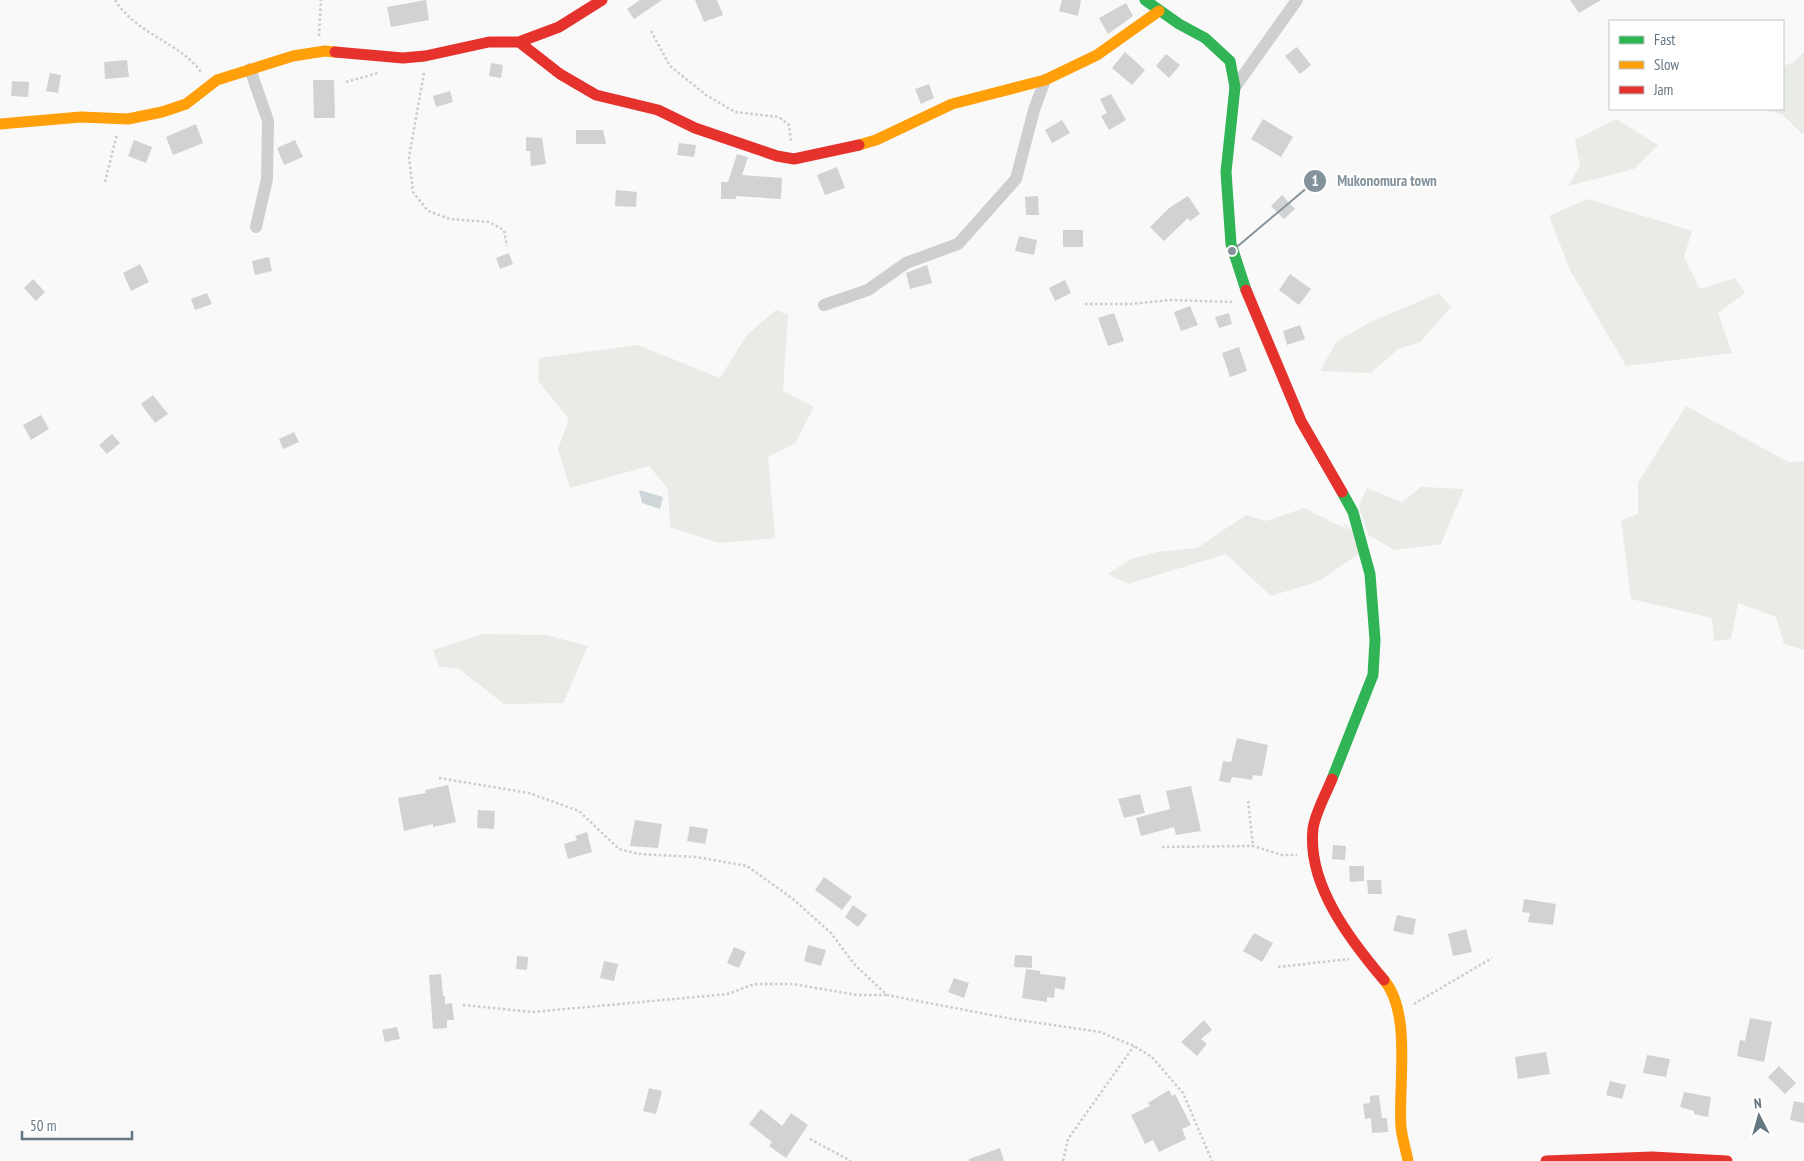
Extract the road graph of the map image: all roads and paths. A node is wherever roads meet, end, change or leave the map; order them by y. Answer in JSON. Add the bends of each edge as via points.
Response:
{"nodes":[{"id":1,"x":115,"y":0,"type":"edge"},
{"id":2,"x":321,"y":0,"type":"edge"},
{"id":3,"x":602,"y":0,"type":"edge"},
{"id":4,"x":1145,"y":0,"type":"edge"},
{"id":5,"x":1297,"y":0,"type":"edge"},
{"id":6,"x":1159,"y":11,"type":"junction"},
{"id":7,"x":651,"y":31,"type":"dead end"},
{"id":8,"x":519,"y":42,"type":"junction"},
{"id":9,"x":318,"y":52,"type":"junction"},
{"id":10,"x":425,"y":56,"type":"junction"},
{"id":11,"x":250,"y":70,"type":"junction"},
{"id":12,"x":1045,"y":80,"type":"junction"},
{"id":13,"x":207,"y":86,"type":"junction"},
{"id":14,"x":1235,"y":87,"type":"junction"},
{"id":15,"x":128,"y":119,"type":"junction"},
{"id":16,"x":0,"y":124,"type":"edge"},
{"id":17,"x":794,"y":159,"type":"junction"},
{"id":18,"x":105,"y":182,"type":"dead end"},
{"id":19,"x":256,"y":227,"type":"dead end"},
{"id":20,"x":507,"y":246,"type":"dead end"},
{"id":21,"x":1086,"y":304,"type":"dead end"},
{"id":22,"x":1250,"y":304,"type":"junction"},
{"id":23,"x":824,"y":305,"type":"dead end"},
{"id":24,"x":439,"y":778,"type":"dead end"},
{"id":25,"x":1248,"y":801,"type":"dead end"},
{"id":26,"x":1253,"y":846,"type":"junction"},
{"id":27,"x":1162,"y":847,"type":"dead end"},
{"id":28,"x":1313,"y":855,"type":"junction"},
{"id":29,"x":1365,"y":957,"type":"junction"},
{"id":30,"x":1492,"y":958,"type":"dead end"},
{"id":31,"x":1278,"y":966,"type":"dead end"},
{"id":32,"x":887,"y":994,"type":"junction"},
{"id":33,"x":463,"y":1005,"type":"dead end"},
{"id":34,"x":1400,"y":1012,"type":"junction"},
{"id":35,"x":1134,"y":1046,"type":"junction"},
{"id":36,"x":810,"y":1139,"type":"dead end"},
{"id":37,"x":851,"y":1161,"type":"edge"},
{"id":38,"x":1063,"y":1161,"type":"edge"},
{"id":39,"x":1212,"y":1161,"type":"edge"},
{"id":40,"x":1408,"y":1161,"type":"edge"},
{"id":41,"x":1546,"y":1161,"type":"edge"},
{"id":42,"x":1727,"y":1161,"type":"edge"}],
"edges":[{"from":1,"to":13,"type":"path","via":[[135,24],[193,62]]},
{"from":2,"to":9,"type":"path"},
{"from":3,"to":8,"type":"street","via":[[558,27]]},
{"from":4,"to":6,"type":"street"},
{"from":5,"to":14,"type":"street"},
{"from":6,"to":12,"type":"street","via":[[1097,55]]},
{"from":6,"to":14,"type":"street","via":[[1204,38],[1230,61]]},
{"from":7,"to":17,"type":"path","via":[[670,66],[706,94],[735,112],[780,117],[788,124]]},
{"from":8,"to":10,"type":"street","via":[[489,42]]},
{"from":8,"to":17,"type":"street","via":[[560,74],[596,95],[658,110],[695,128]]},
{"from":9,"to":10,"type":"street","via":[[403,58]]},
{"from":9,"to":11,"type":"street","via":[[293,56]]},
{"from":10,"to":20,"type":"path","via":[[423,87],[409,157],[413,192],[428,211],[450,219],[489,222],[504,230]]},
{"from":11,"to":13,"type":"street"},
{"from":11,"to":19,"type":"street","via":[[268,121],[267,179]]},
{"from":12,"to":17,"type":"street","via":[[952,104],[845,150]]},
{"from":12,"to":23,"type":"street","via":[[1016,179],[958,244],[906,263],[868,290]]},
{"from":13,"to":15,"type":"street","via":[[186,104]]},
{"from":14,"to":22,"type":"street","via":[[1226,172],[1231,244]]},
{"from":15,"to":16,"type":"street","via":[[81,117]]},
{"from":15,"to":18,"type":"path","via":[[115,136]]},
{"from":21,"to":22,"type":"path","via":[[1170,300]]},
{"from":22,"to":28,"type":"street","via":[[1301,421],[1353,512],[1370,574],[1375,640],[1373,674],[1313,827]]},
{"from":24,"to":32,"type":"path","via":[[529,793],[579,811],[619,849],[747,866],[794,899],[831,933],[855,965]]},
{"from":25,"to":26,"type":"path"},
{"from":26,"to":27,"type":"path"},
{"from":26,"to":28,"type":"path","via":[[1282,855]]},
{"from":28,"to":29,"type":"street","via":[[1319,882]]},
{"from":29,"to":31,"type":"path"},
{"from":29,"to":34,"type":"street","via":[[1392,989]]},
{"from":30,"to":34,"type":"path"},
{"from":32,"to":33,"type":"path","via":[[857,995],[793,984],[754,984],[728,994],[533,1012]]},
{"from":32,"to":35,"type":"path","via":[[1012,1019],[1100,1032]]},
{"from":34,"to":40,"type":"street","via":[[1401,1128]]},
{"from":35,"to":38,"type":"path","via":[[1068,1139]]},
{"from":35,"to":39,"type":"path","via":[[1152,1057],[1183,1093]]},
{"from":36,"to":37,"type":"path"},
{"from":41,"to":42,"type":"street","via":[[1652,1157]]}]}
